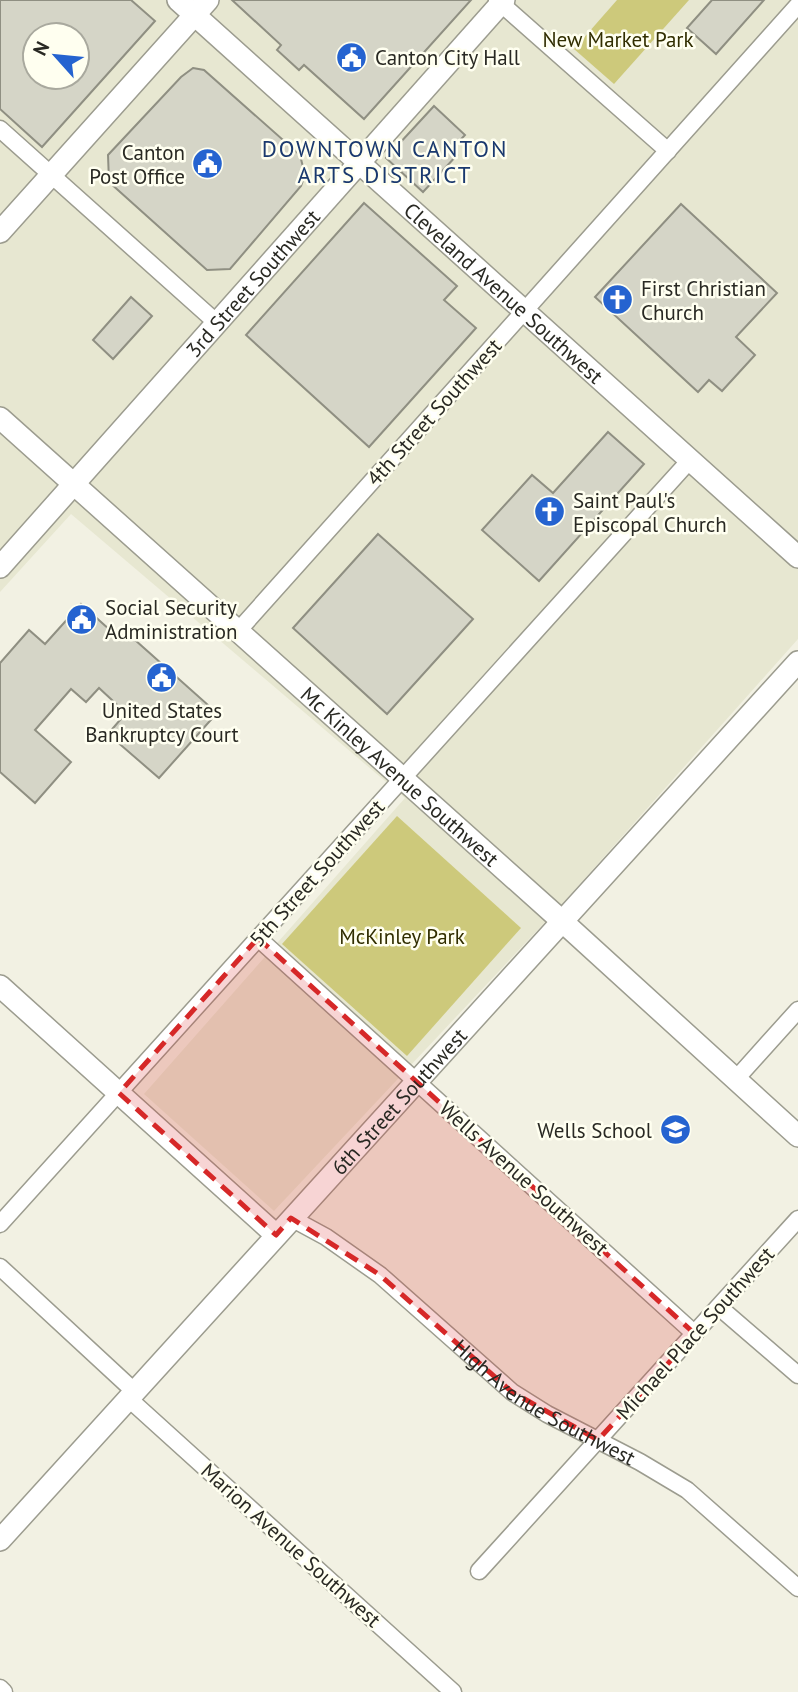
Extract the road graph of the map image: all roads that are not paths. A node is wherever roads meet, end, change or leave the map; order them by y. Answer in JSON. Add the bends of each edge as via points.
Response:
{"nodes":[{"id":1,"x":178,"y":0,"type":"edge"},
{"id":2,"x":501,"y":1,"type":"edge"},
{"id":3,"x":798,"y":5,"type":"edge"},
{"id":4,"x":201,"y":7,"type":"edge"},
{"id":5,"x":0,"y":129,"type":"edge"},
{"id":6,"x":668,"y":151,"type":"junction"},
{"id":7,"x":359,"y":164,"type":"junction"},
{"id":8,"x":52,"y":175,"type":"junction"},
{"id":9,"x":0,"y":233,"type":"edge"},
{"id":10,"x":524,"y":311,"type":"junction"},
{"id":11,"x":217,"y":324,"type":"junction"},
{"id":12,"x":0,"y":418,"type":"edge"},
{"id":13,"x":690,"y":460,"type":"junction"},
{"id":14,"x":74,"y":484,"type":"junction"},
{"id":15,"x":798,"y":557,"type":"edge"},
{"id":16,"x":0,"y":567,"type":"edge"},
{"id":17,"x":238,"y":631,"type":"junction"},
{"id":18,"x":798,"y":662,"type":"edge"},
{"id":19,"x":402,"y":778,"type":"junction"},
{"id":20,"x":563,"y":922,"type":"junction"},
{"id":21,"x":258,"y":938,"type":"junction"},
{"id":22,"x":0,"y":986,"type":"edge"},
{"id":23,"x":798,"y":1010,"type":"edge"},
{"id":24,"x":736,"y":1079,"type":"junction"},
{"id":25,"x":417,"y":1081,"type":"junction"},
{"id":26,"x":119,"y":1093,"type":"junction"},
{"id":27,"x":798,"y":1136,"type":"edge"},
{"id":28,"x":291,"y":1218,"type":"junction"},
{"id":29,"x":798,"y":1220,"type":"edge"},
{"id":30,"x":0,"y":1224,"type":"edge"},
{"id":31,"x":276,"y":1235,"type":"junction"},
{"id":32,"x":0,"y":1267,"type":"edge"},
{"id":33,"x":719,"y":1307,"type":"junction"},
{"id":34,"x":695,"y":1334,"type":"junction"},
{"id":35,"x":798,"y":1375,"type":"edge"},
{"id":36,"x":131,"y":1395,"type":"junction"},
{"id":37,"x":598,"y":1440,"type":"junction"},
{"id":38,"x":0,"y":1540,"type":"edge"},
{"id":39,"x":479,"y":1572,"type":"dead end"},
{"id":40,"x":798,"y":1588,"type":"edge"},
{"id":41,"x":0,"y":1688,"type":"edge"},
{"id":42,"x":5,"y":1692,"type":"edge"},
{"id":43,"x":453,"y":1692,"type":"edge"}],
"edges":[{"from":1,"to":4,"type":"street","name":"Cleveland Avenue Southwest"},
{"from":2,"to":6,"type":"street"},
{"from":2,"to":7,"type":"street","name":"3rd Street Southwest"},
{"from":3,"to":6,"type":"street","name":"4th Street Southwest"},
{"from":4,"to":7,"type":"street","name":"Cleveland Avenue Southwest"},
{"from":4,"to":8,"type":"street"},
{"from":5,"to":8,"type":"street"},
{"from":6,"to":10,"type":"street","name":"4th Street Southwest"},
{"from":7,"to":10,"type":"street","name":"Cleveland Avenue Southwest"},
{"from":7,"to":11,"type":"street","name":"3rd Street Southwest"},
{"from":8,"to":9,"type":"street"},
{"from":8,"to":11,"type":"street"},
{"from":10,"to":13,"type":"street","name":"Cleveland Avenue Southwest"},
{"from":10,"to":17,"type":"street","name":"4th Street Southwest"},
{"from":11,"to":14,"type":"street","name":"3rd Street Southwest"},
{"from":12,"to":14,"type":"street","name":"Mc Kinley Avenue Southwest"},
{"from":13,"to":15,"type":"street","name":"Cleveland Avenue Southwest"},
{"from":13,"to":19,"type":"street","name":"5th Street Southwest"},
{"from":14,"to":16,"type":"street","name":"3rd Street Southwest"},
{"from":14,"to":17,"type":"street","name":"Mc Kinley Avenue Southwest"},
{"from":17,"to":19,"type":"street","name":"Mc Kinley Avenue Southwest"},
{"from":18,"to":20,"type":"street","name":"6th Street Southwest"},
{"from":19,"to":20,"type":"street","name":"Mc Kinley Avenue Southwest"},
{"from":19,"to":21,"type":"street","name":"5th Street Southwest"},
{"from":20,"to":24,"type":"street","name":"Mc Kinley Avenue Southwest"},
{"from":20,"to":25,"type":"street","name":"6th Street Southwest"},
{"from":21,"to":25,"type":"street","name":"Wells Avenue Southwest"},
{"from":21,"to":26,"type":"street","name":"5th Street Southwest"},
{"from":22,"to":26,"type":"street"},
{"from":23,"to":24,"type":"street"},
{"from":24,"to":27,"type":"street","name":"Mc Kinley Avenue Southwest"},
{"from":25,"to":28,"type":"street","name":"6th Street Southwest"},
{"from":25,"to":34,"type":"street","name":"Wells Avenue Southwest"},
{"from":26,"to":30,"type":"street","name":"5th Street Southwest"},
{"from":26,"to":31,"type":"street"},
{"from":28,"to":31,"type":"street","name":"6th Street Southwest"},
{"from":28,"to":37,"type":"street","name":"High Avenue Southwest","via":[[380,1275],[512,1392]]},
{"from":29,"to":33,"type":"street","name":"Michael Place Southwest"},
{"from":31,"to":36,"type":"street","name":"6th Street Southwest"},
{"from":32,"to":36,"type":"street","name":"Marion Avenue Southwest"},
{"from":33,"to":34,"type":"street","name":"Michael Place Southwest"},
{"from":33,"to":35,"type":"street"},
{"from":34,"to":37,"type":"street","name":"Michael Place Southwest"},
{"from":36,"to":38,"type":"street","name":"6th Street Southwest"},
{"from":36,"to":43,"type":"street","name":"Marion Avenue Southwest"},
{"from":37,"to":39,"type":"street","name":"Michael Place Southwest"},
{"from":37,"to":40,"type":"street","name":"High Avenue Southwest","via":[[687,1490]]},
{"from":41,"to":42,"type":"street"}]}
